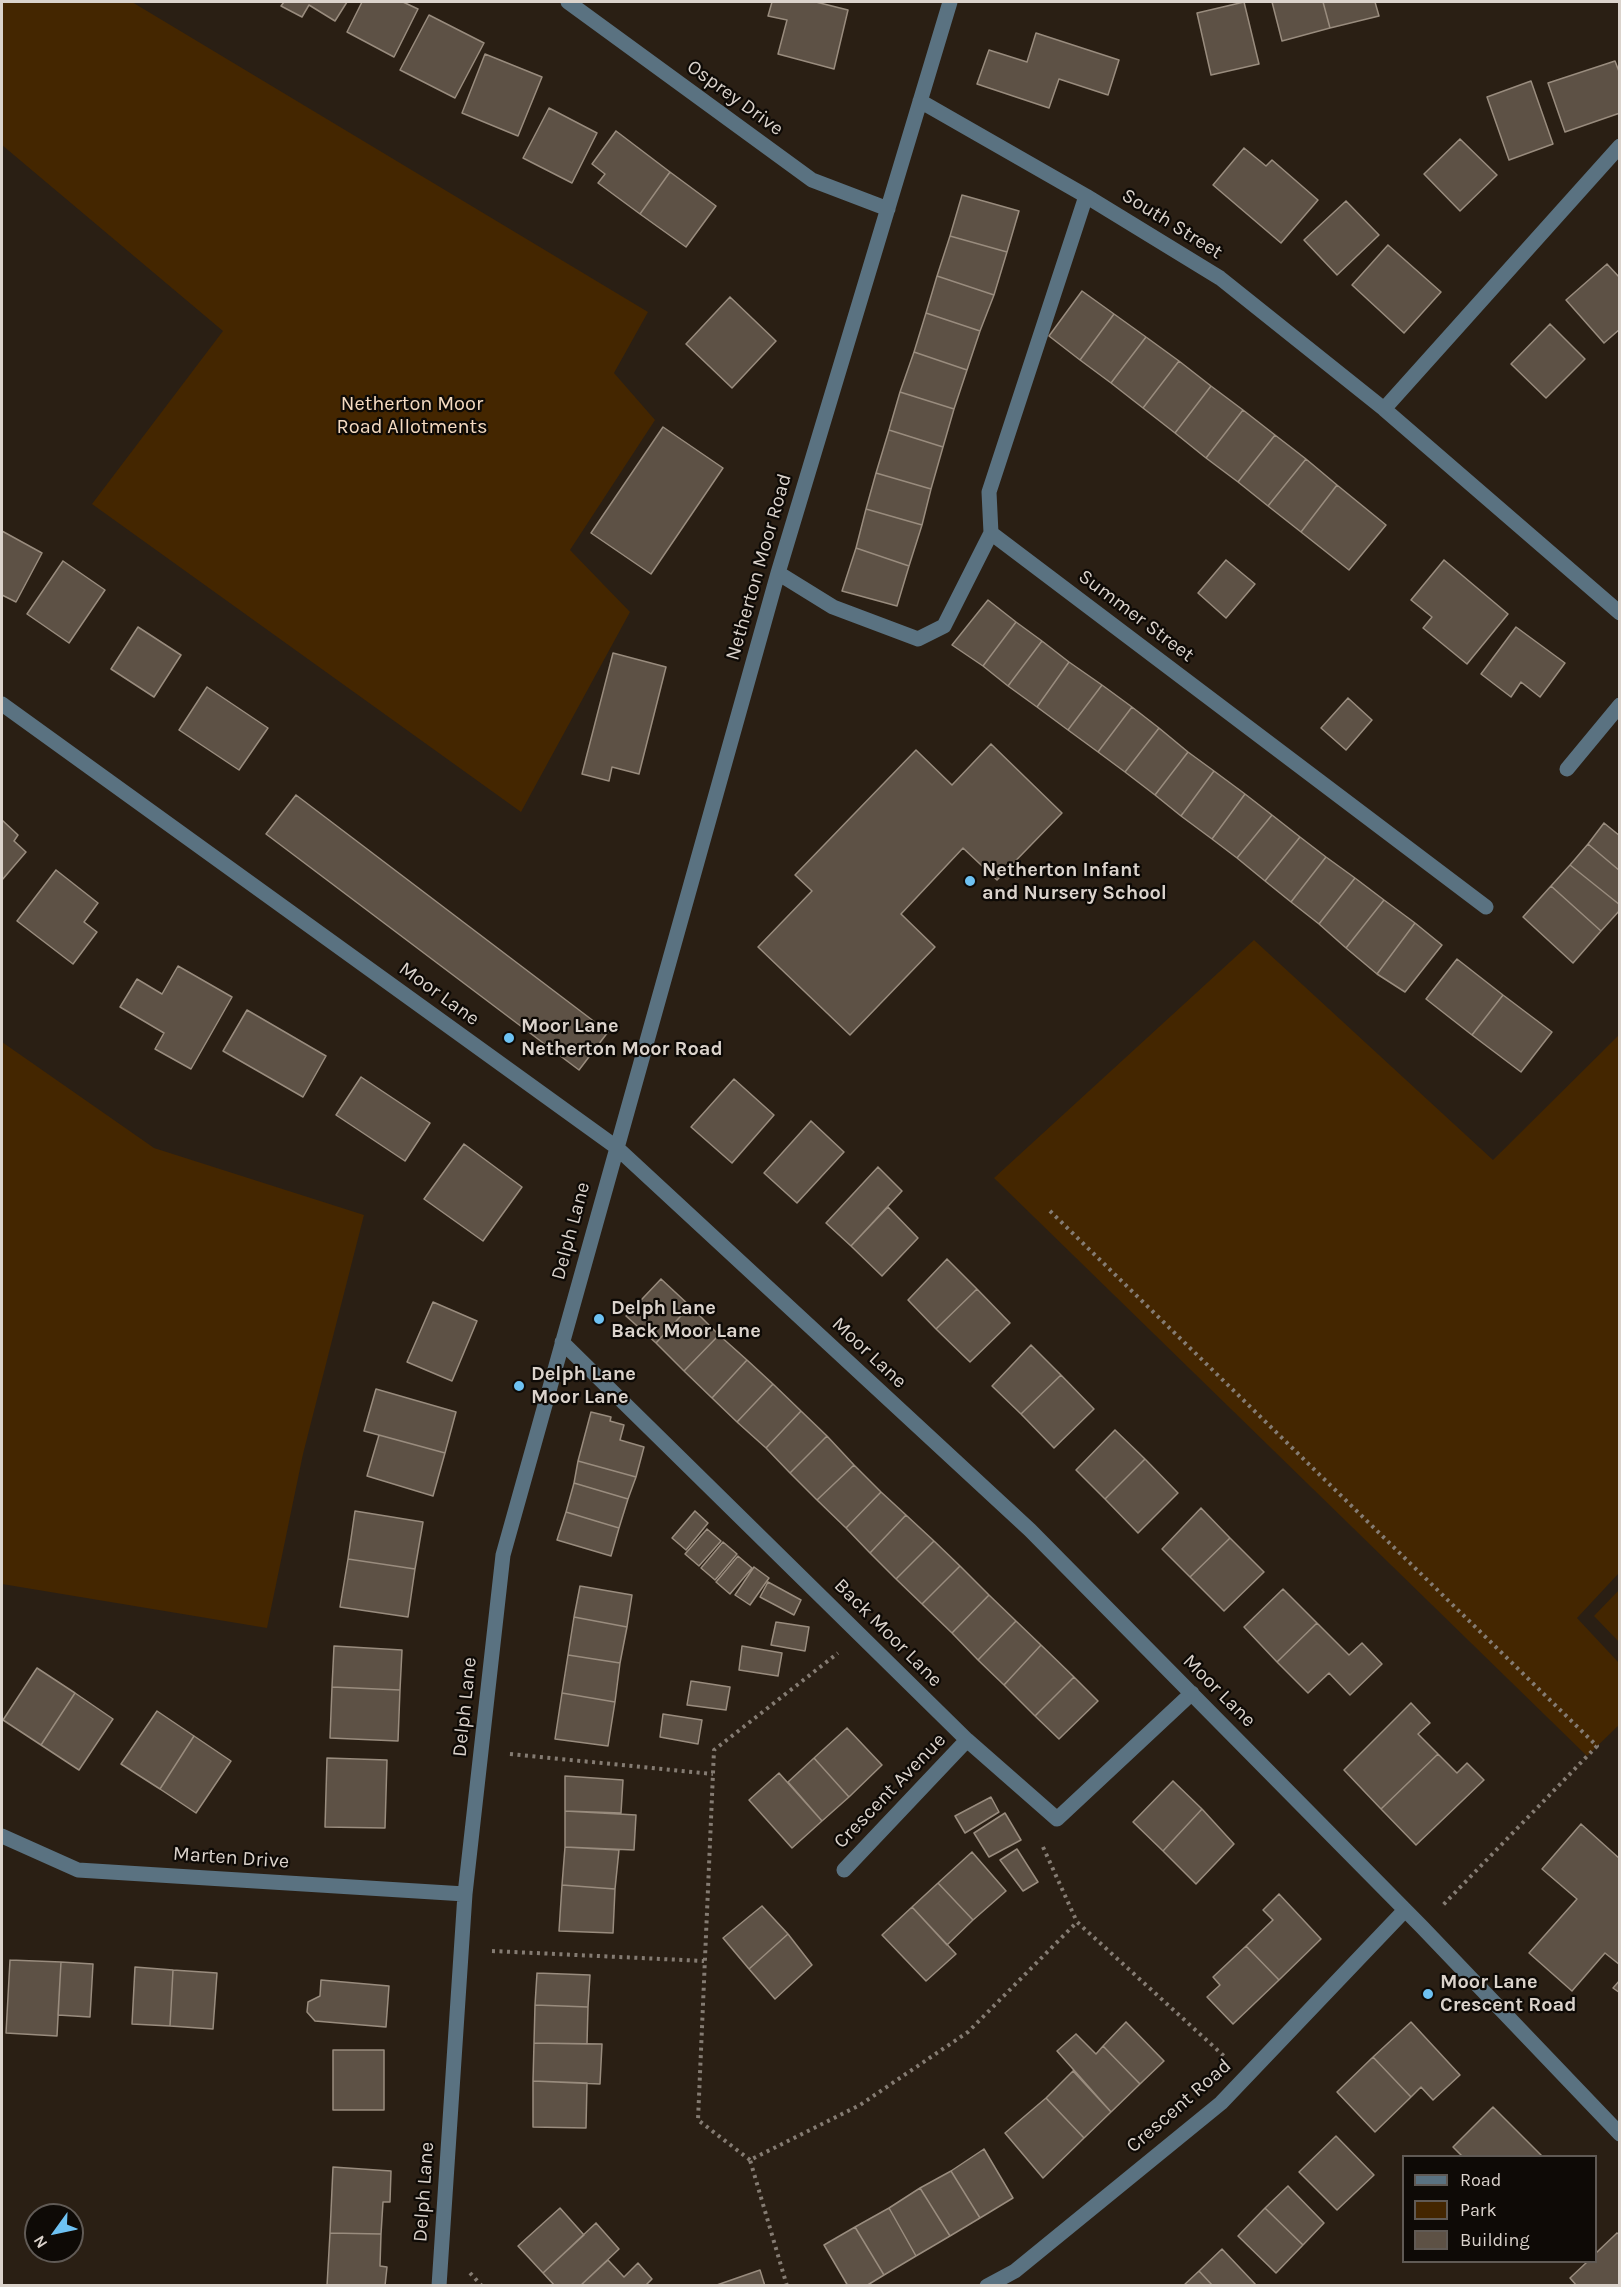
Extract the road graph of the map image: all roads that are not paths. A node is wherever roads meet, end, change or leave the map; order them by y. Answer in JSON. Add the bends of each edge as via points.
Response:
{"nodes":[{"id":1,"x":568,"y":2,"type":"edge"},
{"id":2,"x":950,"y":2,"type":"edge"},
{"id":3,"x":920,"y":100,"type":"junction"},
{"id":4,"x":1620,"y":146,"type":"edge"},
{"id":5,"x":1086,"y":196,"type":"junction"},
{"id":6,"x":888,"y":209,"type":"junction"},
{"id":7,"x":1384,"y":409,"type":"junction"},
{"id":8,"x":991,"y":533,"type":"junction"},
{"id":9,"x":778,"y":573,"type":"junction"},
{"id":10,"x":1620,"y":613,"type":"edge"},
{"id":11,"x":2,"y":704,"type":"edge"},
{"id":12,"x":1620,"y":705,"type":"edge"},
{"id":13,"x":1567,"y":770,"type":"dead end"},
{"id":14,"x":1486,"y":907,"type":"dead end"},
{"id":15,"x":616,"y":1147,"type":"junction"},
{"id":16,"x":562,"y":1342,"type":"junction"},
{"id":17,"x":1192,"y":1693,"type":"junction"},
{"id":18,"x":967,"y":1740,"type":"junction"},
{"id":19,"x":2,"y":1836,"type":"edge"},
{"id":20,"x":844,"y":1870,"type":"dead end"},
{"id":21,"x":465,"y":1894,"type":"junction"},
{"id":22,"x":1405,"y":1910,"type":"junction"},
{"id":23,"x":1620,"y":2134,"type":"edge"},
{"id":24,"x":439,"y":2286,"type":"edge"},
{"id":25,"x":987,"y":2286,"type":"edge"}],
"edges":[{"from":1,"to":6,"type":"street","name":"Osprey Drive","via":[[812,180]]},
{"from":2,"to":3,"type":"street","name":"Netherton Moor Road"},
{"from":3,"to":5,"type":"street","name":"South Street"},
{"from":3,"to":6,"type":"street","name":"Netherton Moor Road"},
{"from":4,"to":7,"type":"street"},
{"from":5,"to":7,"type":"street","name":"South Street","via":[[1220,278]]},
{"from":5,"to":8,"type":"street","via":[[989,492]]},
{"from":6,"to":9,"type":"street","name":"Netherton Moor Road"},
{"from":7,"to":10,"type":"street","name":"South Street"},
{"from":8,"to":9,"type":"street","via":[[944,626],[918,639],[832,607]]},
{"from":8,"to":14,"type":"street","name":"Summer Street"},
{"from":9,"to":15,"type":"street","name":"Netherton Moor Road"},
{"from":11,"to":15,"type":"street","name":"Moor Lane"},
{"from":12,"to":13,"type":"street"},
{"from":15,"to":16,"type":"street","name":"Delph Lane"},
{"from":15,"to":17,"type":"street","name":"Moor Lane","via":[[1030,1530]]},
{"from":16,"to":18,"type":"street","name":"Back Moor Lane"},
{"from":16,"to":21,"type":"street","name":"Delph Lane","via":[[503,1555]]},
{"from":17,"to":18,"type":"street","name":"Back Moor Lane","via":[[1056,1819]]},
{"from":17,"to":22,"type":"street","name":"Moor Lane"},
{"from":18,"to":20,"type":"street","name":"Crescent Avenue"},
{"from":19,"to":21,"type":"street","name":"Marten Drive","via":[[78,1870]]},
{"from":21,"to":24,"type":"street","name":"Delph Lane"},
{"from":22,"to":23,"type":"street","name":"Moor Lane"},
{"from":22,"to":25,"type":"street","name":"Crescent Road","via":[[1221,2103],[1024,2264]]}]}
